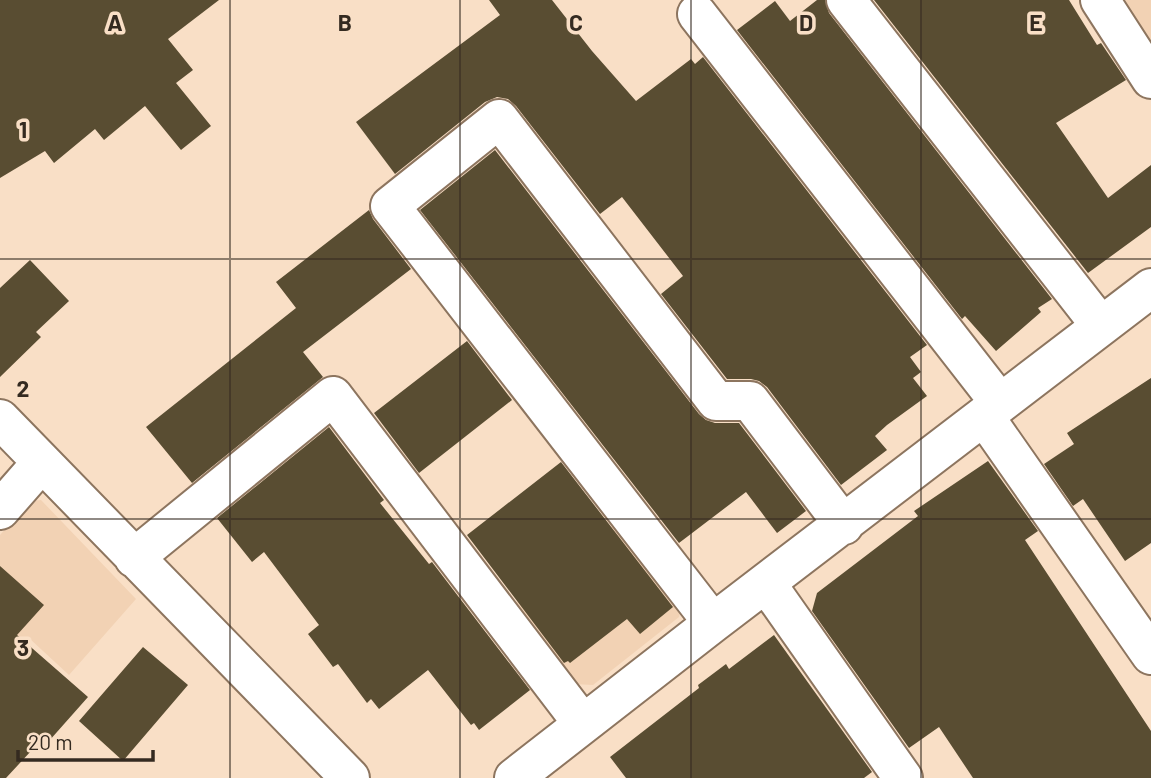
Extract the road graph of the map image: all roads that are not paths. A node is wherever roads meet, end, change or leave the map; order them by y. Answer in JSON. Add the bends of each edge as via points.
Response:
{"nodes":[{"id":1,"x":846,"y":0,"type":"edge"},
{"id":2,"x":1100,"y":0,"type":"edge"},
{"id":3,"x":697,"y":14,"type":"dead end"},
{"id":4,"x":1151,"y":79,"type":"edge"},
{"id":5,"x":1151,"y":288,"type":"edge"},
{"id":6,"x":1101,"y":326,"type":"junction"},
{"id":7,"x":992,"y":409,"type":"junction"},
{"id":8,"x":0,"y":419,"type":"edge"},
{"id":9,"x":42,"y":463,"type":"junction"},
{"id":10,"x":0,"y":510,"type":"edge"},
{"id":11,"x":844,"y":525,"type":"junction"},
{"id":12,"x":134,"y":558,"type":"junction"},
{"id":13,"x":766,"y":583,"type":"junction"},
{"id":14,"x":713,"y":623,"type":"junction"},
{"id":15,"x":1151,"y":655,"type":"edge"},
{"id":16,"x":583,"y":724,"type":"junction"},
{"id":17,"x":350,"y":778,"type":"edge"},
{"id":18,"x":514,"y":778,"type":"edge"},
{"id":19,"x":903,"y":778,"type":"edge"}],
"edges":[{"from":1,"to":6,"type":"street"},
{"from":2,"to":4,"type":"street"},
{"from":3,"to":7,"type":"street"},
{"from":5,"to":6,"type":"street"},
{"from":6,"to":7,"type":"street"},
{"from":7,"to":11,"type":"street"},
{"from":7,"to":15,"type":"street"},
{"from":8,"to":9,"type":"street"},
{"from":9,"to":10,"type":"street"},
{"from":9,"to":12,"type":"street"},
{"from":11,"to":13,"type":"street"},
{"from":11,"to":14,"type":"street","via":[[750,401],[716,401],[499,120],[390,206]]},
{"from":12,"to":16,"type":"street","via":[[333,396]]},
{"from":12,"to":17,"type":"street"},
{"from":13,"to":14,"type":"street"},
{"from":13,"to":19,"type":"street"},
{"from":14,"to":16,"type":"street"},
{"from":16,"to":18,"type":"street"}]}
